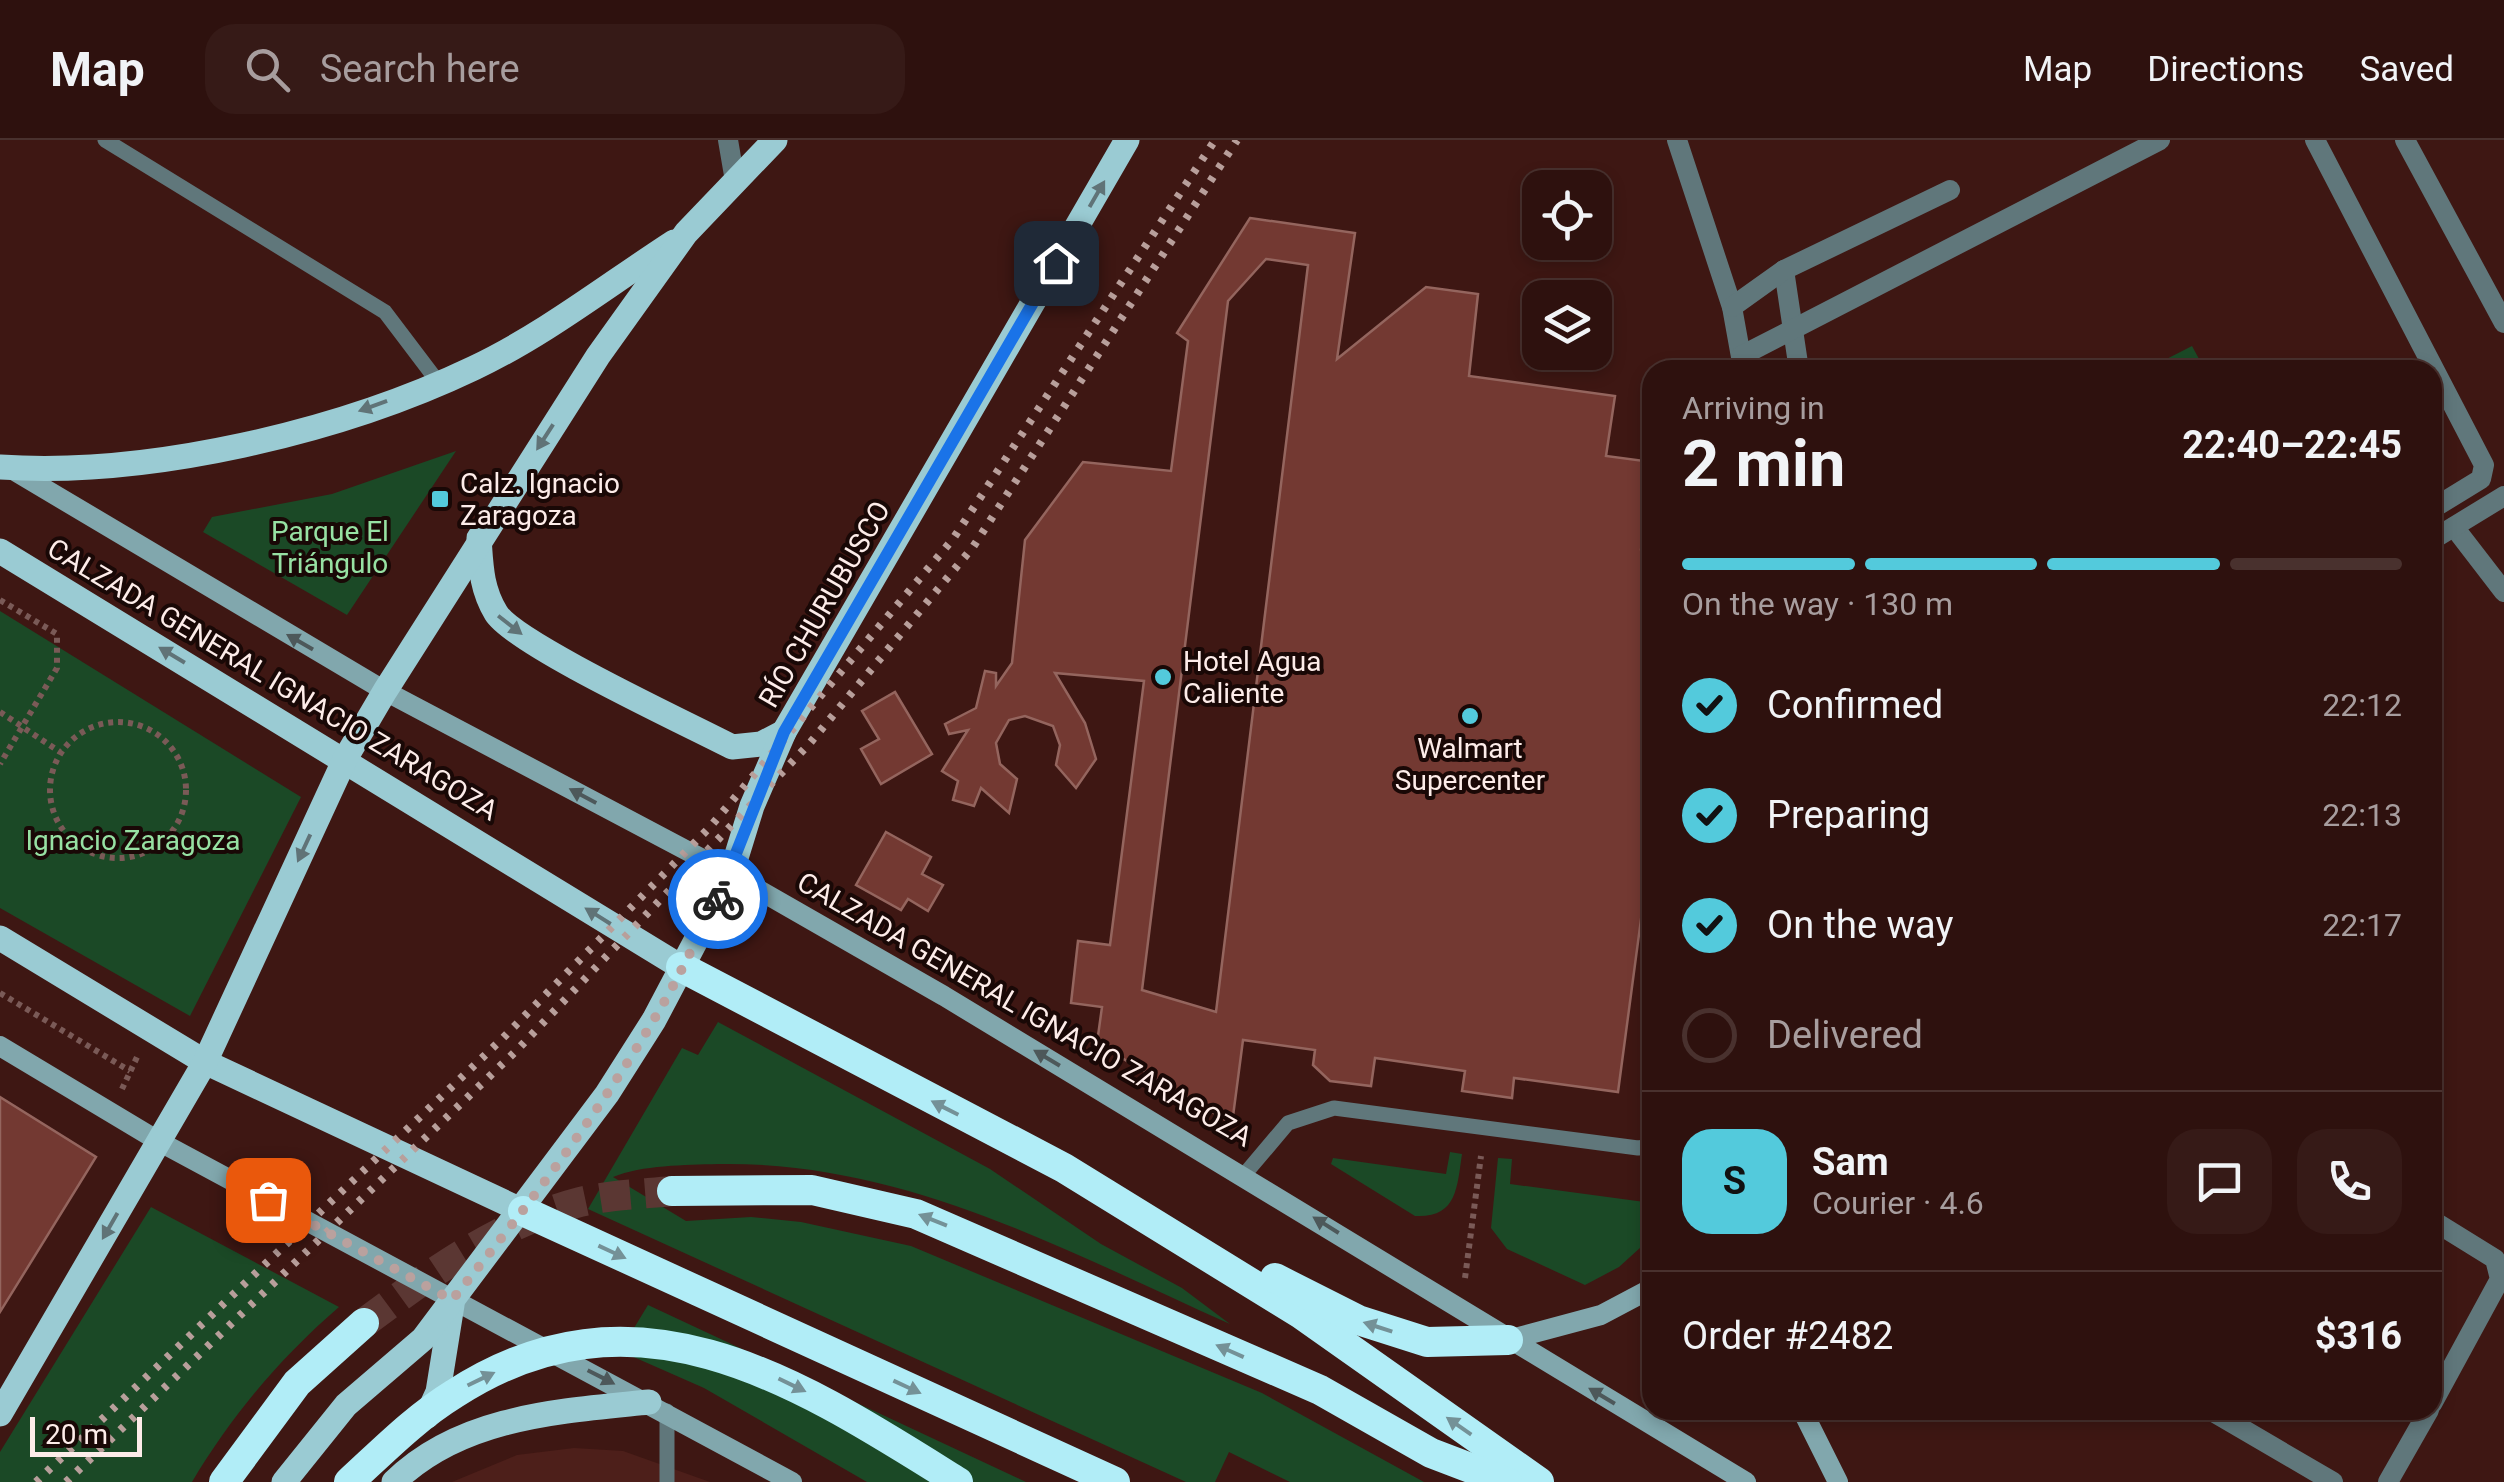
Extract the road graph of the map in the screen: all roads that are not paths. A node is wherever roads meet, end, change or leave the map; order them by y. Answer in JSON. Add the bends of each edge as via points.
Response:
{"nodes":[{"id":1,"x":105,"y":140,"type":"edge"},
{"id":2,"x":728,"y":140,"type":"edge"},
{"id":3,"x":775,"y":140,"type":"edge"},
{"id":4,"x":1127,"y":140,"type":"edge"},
{"id":5,"x":1678,"y":140,"type":"edge"},
{"id":6,"x":2160,"y":140,"type":"edge"},
{"id":7,"x":2315,"y":140,"type":"edge"},
{"id":8,"x":2405,"y":140,"type":"edge"},
{"id":9,"x":735,"y":181,"type":"junction"},
{"id":10,"x":1950,"y":190,"type":"dead end"},
{"id":11,"x":686,"y":234,"type":"junction"},
{"id":12,"x":1784,"y":270,"type":"junction"},
{"id":13,"x":1732,"y":307,"type":"junction"},
{"id":14,"x":2504,"y":323,"type":"edge"},
{"id":15,"x":1792,"y":333,"type":"junction"},
{"id":16,"x":1741,"y":360,"type":"edge"},
{"id":17,"x":1747,"y":360,"type":"edge"},
{"id":18,"x":1797,"y":360,"type":"edge"},
{"id":19,"x":2429,"y":360,"type":"edge"},
{"id":20,"x":438,"y":382,"type":"junction"},
{"id":21,"x":2442,"y":384,"type":"edge"},
{"id":22,"x":3,"y":466,"type":"edge"},
{"id":23,"x":2504,"y":496,"type":"edge"},
{"id":24,"x":2442,"y":503,"type":"edge"},
{"id":25,"x":2454,"y":527,"type":"junction"},
{"id":26,"x":2442,"y":534,"type":"edge"},
{"id":27,"x":479,"y":538,"type":"junction"},
{"id":28,"x":0,"y":551,"type":"edge"},
{"id":29,"x":2504,"y":592,"type":"edge"},
{"id":30,"x":385,"y":691,"type":"junction"},
{"id":31,"x":784,"y":732,"type":"junction"},
{"id":32,"x":345,"y":760,"type":"junction"},
{"id":33,"x":731,"y":874,"type":"junction"},
{"id":34,"x":0,"y":938,"type":"edge"},
{"id":35,"x":681,"y":967,"type":"junction"},
{"id":36,"x":0,"y":1046,"type":"edge"},
{"id":37,"x":205,"y":1062,"type":"junction"},
{"id":38,"x":160,"y":1142,"type":"junction"},
{"id":39,"x":1642,"y":1147,"type":"edge"},
{"id":40,"x":1064,"y":1168,"type":"junction"},
{"id":41,"x":1244,"y":1175,"type":"junction"},
{"id":42,"x":672,"y":1190,"type":"tunnel mouth"},
{"id":43,"x":523,"y":1211,"type":"junction"},
{"id":44,"x":2442,"y":1226,"type":"edge"},
{"id":45,"x":1642,"y":1293,"type":"edge"},
{"id":46,"x":452,"y":1300,"type":"junction"},
{"id":47,"x":364,"y":1323,"type":"tunnel mouth"},
{"id":48,"x":1508,"y":1340,"type":"junction"},
{"id":49,"x":2442,"y":1387,"type":"edge"},
{"id":50,"x":658,"y":1406,"type":"junction"},
{"id":51,"x":0,"y":1414,"type":"edge"},
{"id":52,"x":1642,"y":1420,"type":"edge"},
{"id":53,"x":1642,"y":1420,"type":"edge"},
{"id":54,"x":1807,"y":1420,"type":"edge"},
{"id":55,"x":2227,"y":1420,"type":"edge"},
{"id":56,"x":2424,"y":1420,"type":"edge"},
{"id":57,"x":396,"y":1480,"type":"edge"},
{"id":58,"x":224,"y":1482,"type":"edge"},
{"id":59,"x":284,"y":1482,"type":"edge"},
{"id":60,"x":349,"y":1482,"type":"edge"},
{"id":61,"x":667,"y":1482,"type":"edge"},
{"id":62,"x":792,"y":1482,"type":"edge"},
{"id":63,"x":958,"y":1482,"type":"edge"},
{"id":64,"x":1115,"y":1482,"type":"edge"},
{"id":65,"x":1507,"y":1482,"type":"edge"},
{"id":66,"x":1539,"y":1482,"type":"edge"},
{"id":67,"x":1746,"y":1482,"type":"edge"},
{"id":68,"x":1838,"y":1482,"type":"edge"},
{"id":69,"x":2333,"y":1482,"type":"edge"},
{"id":70,"x":2388,"y":1482,"type":"edge"}],
"edges":[{"from":1,"to":20,"type":"lane","via":[[385,312]]},
{"from":2,"to":9,"type":"street"},
{"from":3,"to":9,"type":"main road"},
{"from":31,"to":4,"type":"main road","name":"RÍO CHURUBUSCO","one_way":true},
{"from":5,"to":13,"type":"street"},
{"from":6,"to":15,"type":"street"},
{"from":7,"to":19,"type":"street"},
{"from":8,"to":14,"type":"street"},
{"from":9,"to":11,"type":"main road"},
{"from":10,"to":12,"type":"street"},
{"from":11,"to":20,"type":"main road","via":[[475,368]]},
{"from":11,"to":27,"type":"main road","one_way":true},
{"from":12,"to":13,"type":"street"},
{"from":12,"to":15,"type":"street"},
{"from":13,"to":16,"type":"street"},
{"from":15,"to":17,"type":"street"},
{"from":15,"to":18,"type":"street"},
{"from":20,"to":22,"type":"main road","one_way":true,"via":[[327,423],[239,445],[88,468]]},
{"from":21,"to":24,"type":"street","via":[[2484,465],[2481,479]]},
{"from":30,"to":22,"type":"main road","name":"CALZADA GENERAL IGNACIO ZARAGOZA","one_way":true},
{"from":23,"to":25,"type":"street"},
{"from":25,"to":26,"type":"street"},
{"from":25,"to":29,"type":"street"},
{"from":27,"to":30,"type":"main road"},
{"from":27,"to":31,"type":"main road","one_way":true,"via":[[482,586],[490,602],[498,617],[532,642],[732,747],[761,744]]},
{"from":32,"to":28,"type":"main road","name":"CALZADA GENERAL IGNACIO ZARAGOZA","one_way":true},
{"from":30,"to":32,"type":"main road"},
{"from":33,"to":30,"type":"main road","name":"CALZADA GENERAL IGNACIO ZARAGOZA","one_way":true},
{"from":31,"to":33,"type":"main road","name":"RÍO CHURUBUSCO"},
{"from":35,"to":32,"type":"main road","name":"CALZADA GENERAL IGNACIO ZARAGOZA","one_way":true},
{"from":32,"to":37,"type":"main road","one_way":true},
{"from":33,"to":35,"type":"main road","name":"RÍO CHURUBUSCO"},
{"from":41,"to":33,"type":"main road","name":"CALZADA GENERAL IGNACIO ZARAGOZA","one_way":true},
{"from":34,"to":37,"type":"main road"},
{"from":40,"to":35,"type":"highway","name":"CALZADA GENERAL IGNACIO ZARAGOZA","one_way":true},
{"from":35,"to":43,"type":"main road","name":"RÍO CHURUBUSCO","via":[[607,1094]]},
{"from":36,"to":38,"type":"main road"},
{"from":37,"to":38,"type":"main road"},
{"from":37,"to":43,"type":"main road"},
{"from":38,"to":46,"type":"main road"},
{"from":38,"to":51,"type":"main road","one_way":true},
{"from":39,"to":41,"type":"lane","via":[[1334,1108],[1288,1123]]},
{"from":48,"to":40,"type":"highway","one_way":true,"via":[[1427,1342],[1358,1320]]},
{"from":66,"to":40,"type":"highway","name":"CALZADA GENERAL IGNACIO ZARAGOZA","one_way":true,"via":[[1301,1314]]},
{"from":48,"to":41,"type":"main road","name":"CALZADA GENERAL IGNACIO ZARAGOZA","one_way":true},
{"from":65,"to":42,"type":"highway","one_way":true,"via":[[1431,1453],[1320,1390],[916,1214],[812,1190]]},
{"from":43,"to":46,"type":"main road","name":"RÍO CHURUBUSCO"},
{"from":43,"to":64,"type":"highway","one_way":true},
{"from":44,"to":49,"type":"street","via":[[2495,1258],[2500,1279]]},
{"from":45,"to":48,"type":"main road","via":[[1602,1315]]},
{"from":46,"to":50,"type":"main road","one_way":true},
{"from":46,"to":57,"type":"main road","via":[[438,1392]]},
{"from":46,"to":59,"type":"main road","name":"RÍO CHURUBUSCO","via":[[423,1339],[346,1405]]},
{"from":47,"to":58,"type":"highway","via":[[296,1383]]},
{"from":53,"to":48,"type":"main road","name":"CALZADA GENERAL IGNACIO ZARAGOZA","one_way":true},
{"from":50,"to":57,"type":"main road","via":[[505,1422],[436,1450]]},
{"from":50,"to":61,"type":"lane"},
{"from":50,"to":62,"type":"main road"},
{"from":67,"to":52,"type":"main road","name":"CALZADA GENERAL IGNACIO ZARAGOZA","one_way":true},
{"from":54,"to":68,"type":"main road"},
{"from":55,"to":69,"type":"street"},
{"from":56,"to":70,"type":"street"},
{"from":60,"to":63,"type":"highway","one_way":true,"bridge":true,"via":[[426,1413],[493,1373],[568,1349],[646,1341],[719,1354],[766,1372]]}]}
